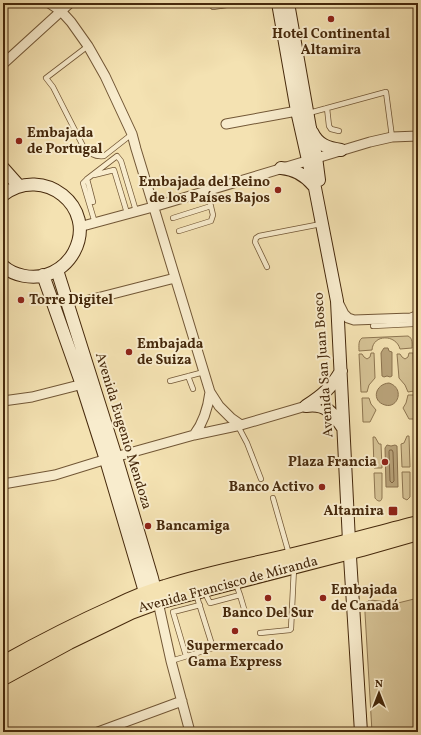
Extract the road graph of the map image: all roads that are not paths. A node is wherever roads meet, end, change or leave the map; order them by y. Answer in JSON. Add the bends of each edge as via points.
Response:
{"nodes":[{"id":1,"x":49,"y":3,"type":"edge"},
{"id":2,"x":70,"y":3,"type":"edge"},
{"id":3,"x":210,"y":3,"type":"edge"},
{"id":4,"x":240,"y":3,"type":"edge"},
{"id":5,"x":278,"y":3,"type":"edge"},
{"id":6,"x":288,"y":3,"type":"edge"},
{"id":7,"x":61,"y":11,"type":"junction"},
{"id":8,"x":88,"y":46,"type":"junction"},
{"id":9,"x":3,"y":64,"type":"edge"},
{"id":10,"x":327,"y":108,"type":"junction"},
{"id":11,"x":302,"y":112,"type":"junction"},
{"id":12,"x":226,"y":124,"type":"dead end"},
{"id":13,"x":310,"y":128,"type":"junction"},
{"id":14,"x":418,"y":130,"type":"edge"},
{"id":15,"x":339,"y":131,"type":"dead end"},
{"id":16,"x":132,"y":134,"type":"junction"},
{"id":17,"x":408,"y":136,"type":"junction"},
{"id":18,"x":418,"y":136,"type":"edge"},
{"id":19,"x":392,"y":137,"type":"junction"},
{"id":20,"x":342,"y":150,"type":"junction"},
{"id":21,"x":312,"y":159,"type":"junction"},
{"id":22,"x":3,"y":168,"type":"edge"},
{"id":23,"x":281,"y":168,"type":"junction"},
{"id":24,"x":91,"y":176,"type":"junction"},
{"id":25,"x":87,"y":179,"type":"junction"},
{"id":26,"x":19,"y":186,"type":"junction"},
{"id":27,"x":315,"y":188,"type":"junction"},
{"id":28,"x":207,"y":190,"type":"junction"},
{"id":29,"x":4,"y":191,"type":"edge"},
{"id":30,"x":93,"y":202,"type":"dead end"},
{"id":31,"x":211,"y":206,"type":"junction"},
{"id":32,"x":153,"y":207,"type":"junction"},
{"id":33,"x":131,"y":212,"type":"junction"},
{"id":34,"x":173,"y":218,"type":"dead end"},
{"id":35,"x":95,"y":223,"type":"junction"},
{"id":36,"x":322,"y":224,"type":"junction"},
{"id":37,"x":80,"y":227,"type":"junction"},
{"id":38,"x":179,"y":232,"type":"dead end"},
{"id":39,"x":3,"y":266,"type":"edge"},
{"id":40,"x":267,"y":267,"type":"dead end"},
{"id":41,"x":57,"y":270,"type":"junction"},
{"id":42,"x":43,"y":275,"type":"junction"},
{"id":43,"x":175,"y":278,"type":"junction"},
{"id":44,"x":90,"y":300,"type":"dead end"},
{"id":45,"x":337,"y":301,"type":"junction"},
{"id":46,"x":418,"y":315,"type":"edge"},
{"id":47,"x":373,"y":326,"type":"dead end"},
{"id":48,"x":341,"y":371,"type":"junction"},
{"id":49,"x":204,"y":372,"type":"junction"},
{"id":50,"x":188,"y":376,"type":"junction"},
{"id":51,"x":170,"y":381,"type":"dead end"},
{"id":52,"x":87,"y":383,"type":"junction"},
{"id":53,"x":193,"y":390,"type":"dead end"},
{"id":54,"x":210,"y":392,"type":"junction"},
{"id":55,"x":3,"y":401,"type":"edge"},
{"id":56,"x":306,"y":406,"type":"junction"},
{"id":57,"x":239,"y":426,"type":"junction"},
{"id":58,"x":344,"y":430,"type":"junction"},
{"id":59,"x":194,"y":435,"type":"junction"},
{"id":60,"x":111,"y":458,"type":"junction"},
{"id":61,"x":261,"y":479,"type":"dead end"},
{"id":62,"x":3,"y":484,"type":"edge"},
{"id":63,"x":273,"y":498,"type":"dead end"},
{"id":64,"x":418,"y":522,"type":"edge"},
{"id":65,"x":418,"y":533,"type":"edge"},
{"id":66,"x":350,"y":547,"type":"junction"},
{"id":67,"x":292,"y":561,"type":"junction"},
{"id":68,"x":236,"y":582,"type":"junction"},
{"id":69,"x":199,"y":595,"type":"junction"},
{"id":70,"x":240,"y":595,"type":"junction"},
{"id":71,"x":152,"y":598,"type":"junction"},
{"id":72,"x":181,"y":603,"type":"junction"},
{"id":73,"x":245,"y":612,"type":"dead end"},
{"id":74,"x":260,"y":632,"type":"dead end"},
{"id":75,"x":186,"y":656,"type":"junction"},
{"id":76,"x":171,"y":661,"type":"junction"},
{"id":77,"x":3,"y":663,"type":"edge"},
{"id":78,"x":3,"y":678,"type":"edge"},
{"id":79,"x":182,"y":701,"type":"junction"},
{"id":80,"x":98,"y":732,"type":"edge"},
{"id":81,"x":190,"y":732,"type":"edge"},
{"id":82,"x":361,"y":732,"type":"edge"}],
"edges":[{"from":1,"to":7,"type":"street"},
{"from":2,"to":7,"type":"street"},
{"from":3,"to":4,"type":"lane","via":[[213,7]]},
{"from":5,"to":11,"type":"main road","name":"Avenida San Juan Bosco"},
{"from":6,"to":11,"type":"main road","name":"Avenida San Juan Bosco"},
{"from":7,"to":8,"type":"street"},
{"from":7,"to":9,"type":"street"},
{"from":8,"to":16,"type":"street"},
{"from":8,"to":16,"type":"lane","via":[[46,78],[88,152],[95,156],[104,156]]},
{"from":10,"to":11,"type":"lane"},
{"from":10,"to":15,"type":"lane","via":[[329,126]]},
{"from":10,"to":19,"type":"lane","via":[[386,92]]},
{"from":11,"to":12,"type":"street"},
{"from":11,"to":13,"type":"main road","name":"Avenida San Juan Bosco"},
{"from":11,"to":21,"type":"main road","name":"Avenida San Juan Bosco"},
{"from":13,"to":20,"type":"main road","via":[[317,141]]},
{"from":13,"to":21,"type":"main road","name":"Avenida San Juan Bosco"},
{"from":14,"to":17,"type":"street"},
{"from":16,"to":32,"type":"street"},
{"from":17,"to":18,"type":"street"},
{"from":17,"to":19,"type":"street"},
{"from":19,"to":20,"type":"street"},
{"from":20,"to":21,"type":"street"},
{"from":21,"to":23,"type":"street"},
{"from":21,"to":27,"type":"main road","name":"Avenida San Juan Bosco"},
{"from":22,"to":26,"type":"main road"},
{"from":23,"to":27,"type":"main road","via":[[301,174]]},
{"from":23,"to":28,"type":"street"},
{"from":24,"to":25,"type":"lane"},
{"from":24,"to":33,"type":"lane","via":[[114,170]]},
{"from":24,"to":33,"type":"lane","via":[[117,156],[121,161]]},
{"from":25,"to":30,"type":"lane"},
{"from":25,"to":35,"type":"lane","via":[[83,183]]},
{"from":26,"to":29,"type":"main road"},
{"from":26,"to":37,"type":"main road","via":[[40,184],[59,192],[74,207]]},
{"from":27,"to":36,"type":"main road","name":"Avenida San Juan Bosco"},
{"from":28,"to":31,"type":"lane"},
{"from":28,"to":32,"type":"street"},
{"from":31,"to":34,"type":"lane"},
{"from":31,"to":38,"type":"lane","via":[[211,221]]},
{"from":32,"to":33,"type":"street"},
{"from":32,"to":43,"type":"street"},
{"from":33,"to":35,"type":"street"},
{"from":35,"to":37,"type":"street"},
{"from":36,"to":40,"type":"lane","via":[[256,238],[255,242]]},
{"from":36,"to":45,"type":"main road","name":"Avenida San Juan Bosco"},
{"from":37,"to":41,"type":"main road","via":[[78,242],[72,255]]},
{"from":39,"to":42,"type":"main road","via":[[22,275]]},
{"from":41,"to":42,"type":"main road"},
{"from":41,"to":52,"type":"main road","name":"Avenida Eugenio Mendoza"},
{"from":42,"to":52,"type":"main road","name":"Avenida Eugenio Mendoza"},
{"from":43,"to":44,"type":"street"},
{"from":43,"to":49,"type":"street"},
{"from":45,"to":46,"type":"street","via":[[344,314],[354,320],[411,318]]},
{"from":45,"to":48,"type":"main road","name":"Avenida San Juan Bosco"},
{"from":46,"to":47,"type":"lane","via":[[413,324]]},
{"from":48,"to":56,"type":"main road","via":[[326,392]]},
{"from":48,"to":58,"type":"main road","name":"Avenida San Juan Bosco"},
{"from":49,"to":50,"type":"lane"},
{"from":49,"to":54,"type":"street"},
{"from":50,"to":51,"type":"lane"},
{"from":50,"to":53,"type":"lane"},
{"from":52,"to":55,"type":"street","via":[[32,397]]},
{"from":52,"to":60,"type":"main road","name":"Avenida Eugenio Mendoza"},
{"from":54,"to":57,"type":"street","via":[[219,406]]},
{"from":54,"to":59,"type":"street","via":[[204,417]]},
{"from":56,"to":57,"type":"street"},
{"from":56,"to":58,"type":"main road","via":[[316,405],[327,409]]},
{"from":57,"to":59,"type":"street"},
{"from":57,"to":61,"type":"lane"},
{"from":58,"to":66,"type":"main road","name":"Avenida San Juan Bosco"},
{"from":59,"to":60,"type":"street"},
{"from":60,"to":62,"type":"street","via":[[55,475]]},
{"from":60,"to":71,"type":"main road","name":"Avenida Eugenio Mendoza","via":[[143,544]]},
{"from":63,"to":67,"type":"lane"},
{"from":64,"to":66,"type":"main road","name":"Avenida Francisco de Miranda"},
{"from":65,"to":66,"type":"main road","name":"Avenida Francisco de Miranda"},
{"from":66,"to":67,"type":"main road","name":"Avenida Francisco de Miranda"},
{"from":66,"to":82,"type":"main road","name":"Avenida San Juan Bosco"},
{"from":67,"to":68,"type":"main road","name":"Avenida Francisco de Miranda"},
{"from":67,"to":71,"type":"main road","name":"Avenida Francisco de Miranda","via":[[247,566],[164,587]]},
{"from":67,"to":74,"type":"lane","via":[[291,629]]},
{"from":68,"to":69,"type":"main road","name":"Avenida Francisco de Miranda"},
{"from":68,"to":70,"type":"lane"},
{"from":69,"to":70,"type":"lane","via":[[210,603]]},
{"from":69,"to":72,"type":"main road","name":"Avenida Francisco de Miranda"},
{"from":69,"to":75,"type":"lane","via":[[213,648]]},
{"from":70,"to":73,"type":"lane"},
{"from":71,"to":72,"type":"main road","name":"Avenida Francisco de Miranda"},
{"from":71,"to":76,"type":"street"},
{"from":71,"to":77,"type":"main road","name":"Avenida Francisco de Miranda","via":[[82,621]]},
{"from":71,"to":78,"type":"main road","name":"Avenida Francisco de Miranda","via":[[131,612]]},
{"from":72,"to":75,"type":"lane","via":[[173,612]]},
{"from":75,"to":76,"type":"lane"},
{"from":76,"to":79,"type":"street"},
{"from":79,"to":80,"type":"street"},
{"from":79,"to":81,"type":"street"}]}
